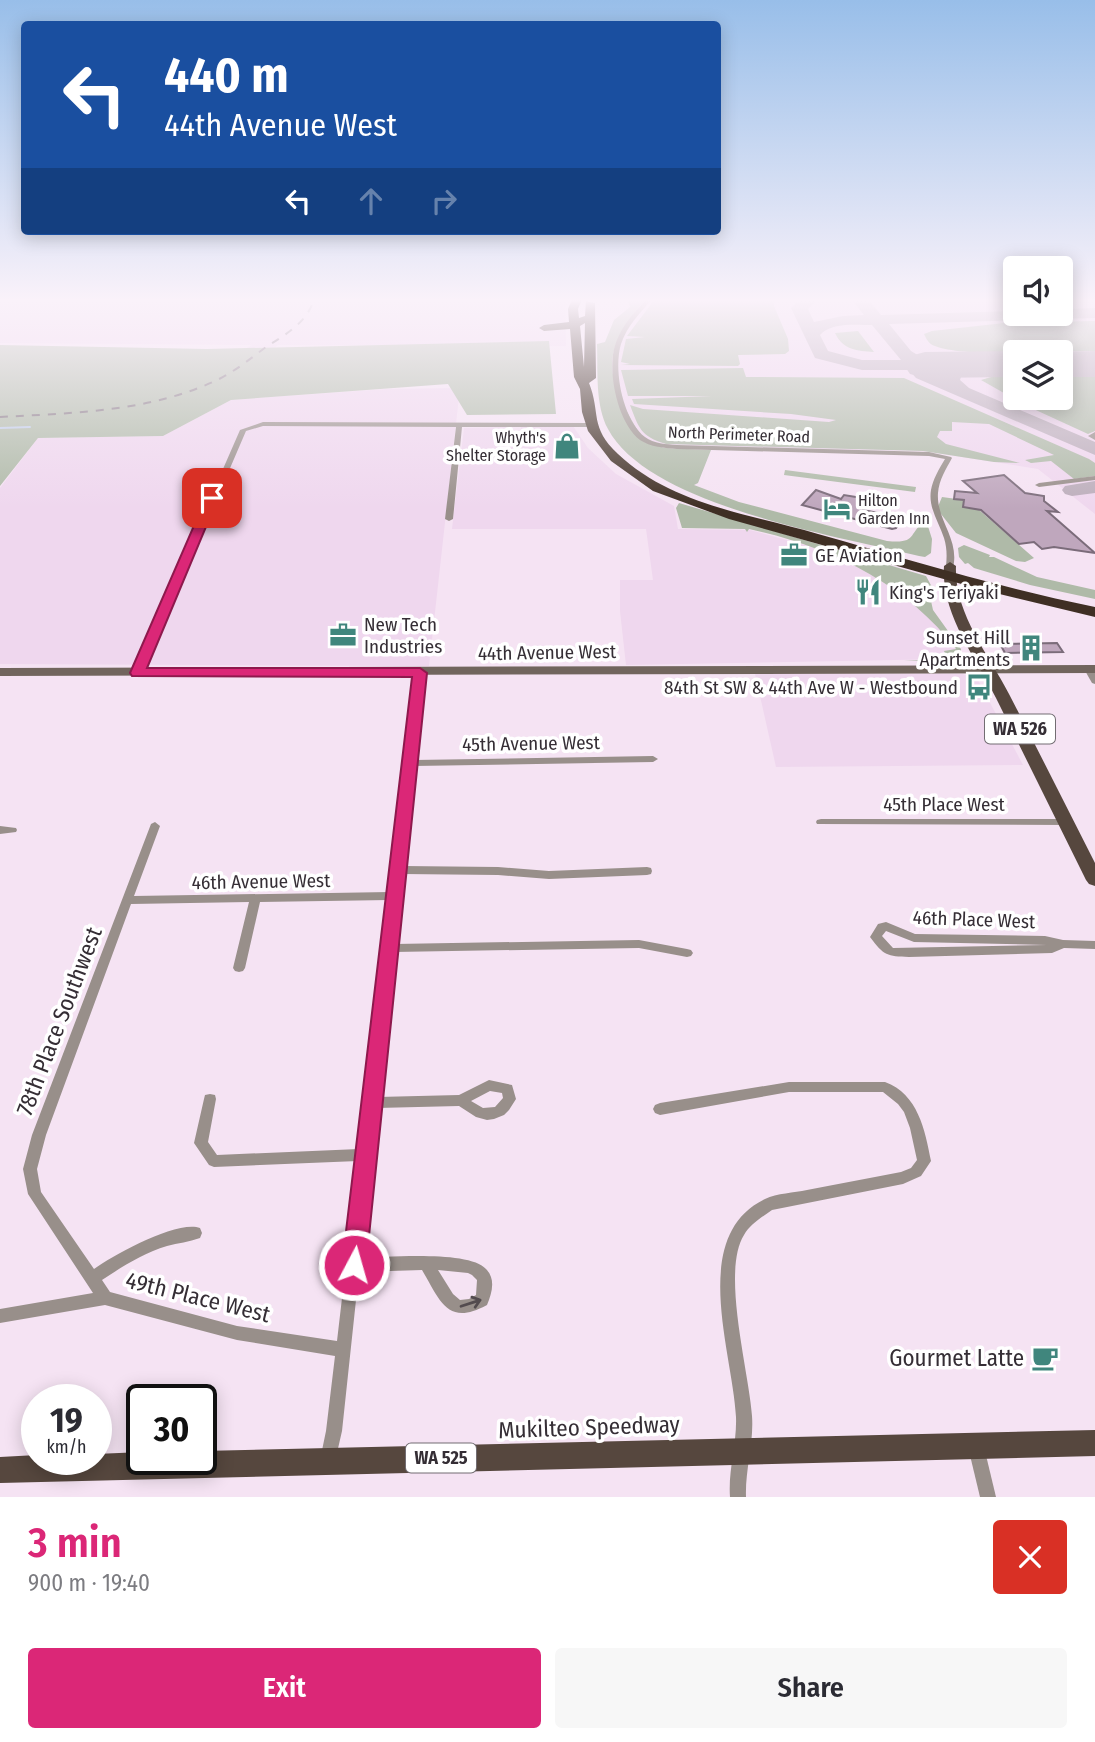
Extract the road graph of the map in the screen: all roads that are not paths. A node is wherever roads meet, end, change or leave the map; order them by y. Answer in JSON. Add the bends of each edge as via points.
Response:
{"nodes":[{"id":1,"x":579,"y":369,"type":"edge"},
{"id":2,"x":590,"y":369,"type":"edge"},
{"id":3,"x":615,"y":369,"type":"edge"},
{"id":4,"x":585,"y":383,"type":"junction"},
{"id":5,"x":459,"y":425,"type":"junction"},
{"id":6,"x":591,"y":425,"type":"junction"},
{"id":7,"x":1095,"y":478,"type":"edge"},
{"id":8,"x":1039,"y":485,"type":"dead end"},
{"id":9,"x":449,"y":519,"type":"dead end"},
{"id":10,"x":949,"y":572,"type":"junction"},
{"id":11,"x":1095,"y":603,"type":"edge"},
{"id":12,"x":1095,"y":612,"type":"edge"},
{"id":13,"x":989,"y":669,"type":"junction"},
{"id":14,"x":0,"y":672,"type":"edge"},
{"id":15,"x":138,"y":673,"type":"junction"},
{"id":16,"x":420,"y":673,"type":"junction"},
{"id":17,"x":1093,"y":673,"type":"edge"},
{"id":18,"x":653,"y":759,"type":"dead end"},
{"id":19,"x":410,"y":763,"type":"junction"},
{"id":20,"x":821,"y":822,"type":"dead end"},
{"id":21,"x":1066,"y":822,"type":"junction"},
{"id":22,"x":155,"y":827,"type":"dead end"},
{"id":23,"x":0,"y":830,"type":"edge"},
{"id":24,"x":12,"y":830,"type":"dead end"},
{"id":25,"x":398,"y":870,"type":"junction"},
{"id":26,"x":647,"y":871,"type":"dead end"},
{"id":27,"x":1095,"y":880,"type":"edge"},
{"id":28,"x":395,"y":895,"type":"junction"},
{"id":29,"x":255,"y":899,"type":"junction"},
{"id":30,"x":128,"y":900,"type":"junction"},
{"id":31,"x":1063,"y":944,"type":"junction"},
{"id":32,"x":1095,"y":945,"type":"edge"},
{"id":33,"x":389,"y":948,"type":"junction"},
{"id":34,"x":687,"y":953,"type":"dead end"},
{"id":35,"x":239,"y":968,"type":"dead end"},
{"id":36,"x":210,"y":1099,"type":"dead end"},
{"id":37,"x":461,"y":1100,"type":"dead end"},
{"id":38,"x":373,"y":1102,"type":"junction"},
{"id":39,"x":660,"y":1109,"type":"dead end"},
{"id":40,"x":366,"y":1155,"type":"junction"},
{"id":41,"x":195,"y":1233,"type":"dead end"},
{"id":42,"x":426,"y":1264,"type":"dead end"},
{"id":43,"x":354,"y":1265,"type":"junction"},
{"id":44,"x":93,"y":1278,"type":"junction"},
{"id":45,"x":105,"y":1298,"type":"junction"},
{"id":46,"x":0,"y":1316,"type":"edge"},
{"id":47,"x":344,"y":1350,"type":"junction"},
{"id":48,"x":1095,"y":1443,"type":"edge"},
{"id":49,"x":976,"y":1447,"type":"junction"},
{"id":50,"x":741,"y":1451,"type":"junction"},
{"id":51,"x":328,"y":1460,"type":"junction"},
{"id":52,"x":0,"y":1471,"type":"edge"},
{"id":53,"x":738,"y":1497,"type":"edge"},
{"id":54,"x":988,"y":1497,"type":"edge"}],
"edges":[{"from":1,"to":4,"type":"highway"},
{"from":2,"to":4,"type":"highway"},
{"from":3,"to":10,"type":"street","name":"North Perimeter Road","via":[[628,415],[637,433],[648,441],[677,447],[918,453],[949,458],[939,472],[933,502],[950,544]]},
{"from":4,"to":6,"type":"highway"},
{"from":5,"to":6,"type":"street"},
{"from":5,"to":9,"type":"street"},
{"from":5,"to":15,"type":"street","via":[[248,427],[240,434]]},
{"from":6,"to":10,"type":"highway","via":[[616,459],[670,493],[727,514]]},
{"from":7,"to":8,"type":"street"},
{"from":10,"to":11,"type":"highway"},
{"from":10,"to":12,"type":"highway"},
{"from":10,"to":13,"type":"main road","number":"WA 526","via":[[960,619]]},
{"from":13,"to":16,"type":"street","name":"44th Avenue West"},
{"from":13,"to":17,"type":"street","name":"44th Avenue West"},
{"from":13,"to":21,"type":"main road","number":"WA 526"},
{"from":14,"to":15,"type":"street","name":"44th Avenue West"},
{"from":15,"to":16,"type":"street","name":"44th Avenue West"},
{"from":16,"to":19,"type":"street"},
{"from":18,"to":19,"type":"street","name":"45th Avenue West"},
{"from":19,"to":25,"type":"street"},
{"from":20,"to":21,"type":"street","name":"45th Place West"},
{"from":21,"to":27,"type":"main road","number":"WA 526"},
{"from":22,"to":30,"type":"street","name":"78th Place Southwest"},
{"from":23,"to":24,"type":"street"},
{"from":25,"to":26,"type":"street","via":[[549,875]]},
{"from":25,"to":28,"type":"street"},
{"from":28,"to":29,"type":"street","name":"46th Avenue West"},
{"from":28,"to":33,"type":"street"},
{"from":29,"to":30,"type":"street","name":"46th Avenue West"},
{"from":29,"to":35,"type":"street"},
{"from":30,"to":44,"type":"street","name":"78th Place Southwest","via":[[38,1135],[30,1169],[35,1194]]},
{"from":31,"to":31,"type":"street","name":"46th Place West","via":[[1052,949],[909,953],[890,951],[876,937],[886,926],[914,938]]},
{"from":31,"to":32,"type":"street","name":"46th Place West"},
{"from":33,"to":34,"type":"street","via":[[639,944]]},
{"from":33,"to":38,"type":"street"},
{"from":36,"to":40,"type":"street","via":[[201,1143],[214,1161]]},
{"from":37,"to":38,"type":"street"},
{"from":38,"to":40,"type":"street"},
{"from":39,"to":50,"type":"street","via":[[789,1087],[885,1087],[904,1099],[922,1146],[924,1161],[916,1172],[769,1204],[736,1234],[728,1255],[728,1283],[744,1418]]},
{"from":40,"to":43,"type":"street"},
{"from":41,"to":44,"type":"street","via":[[126,1254]]},
{"from":42,"to":43,"type":"street"},
{"from":43,"to":47,"type":"street"},
{"from":44,"to":45,"type":"street","name":"78th Place Southwest"},
{"from":45,"to":46,"type":"street","name":"49th Place West"},
{"from":45,"to":47,"type":"street","name":"49th Place West","via":[[237,1333]]},
{"from":47,"to":51,"type":"street"},
{"from":48,"to":49,"type":"main road","name":"Mukilteo Speedway","number":"WA 525"},
{"from":49,"to":50,"type":"main road","name":"Mukilteo Speedway","number":"WA 525"},
{"from":49,"to":54,"type":"street"},
{"from":50,"to":51,"type":"main road","name":"Mukilteo Speedway","number":"WA 525"},
{"from":50,"to":53,"type":"street"},
{"from":51,"to":52,"type":"main road","name":"Mukilteo Speedway","number":"WA 525"}]}
